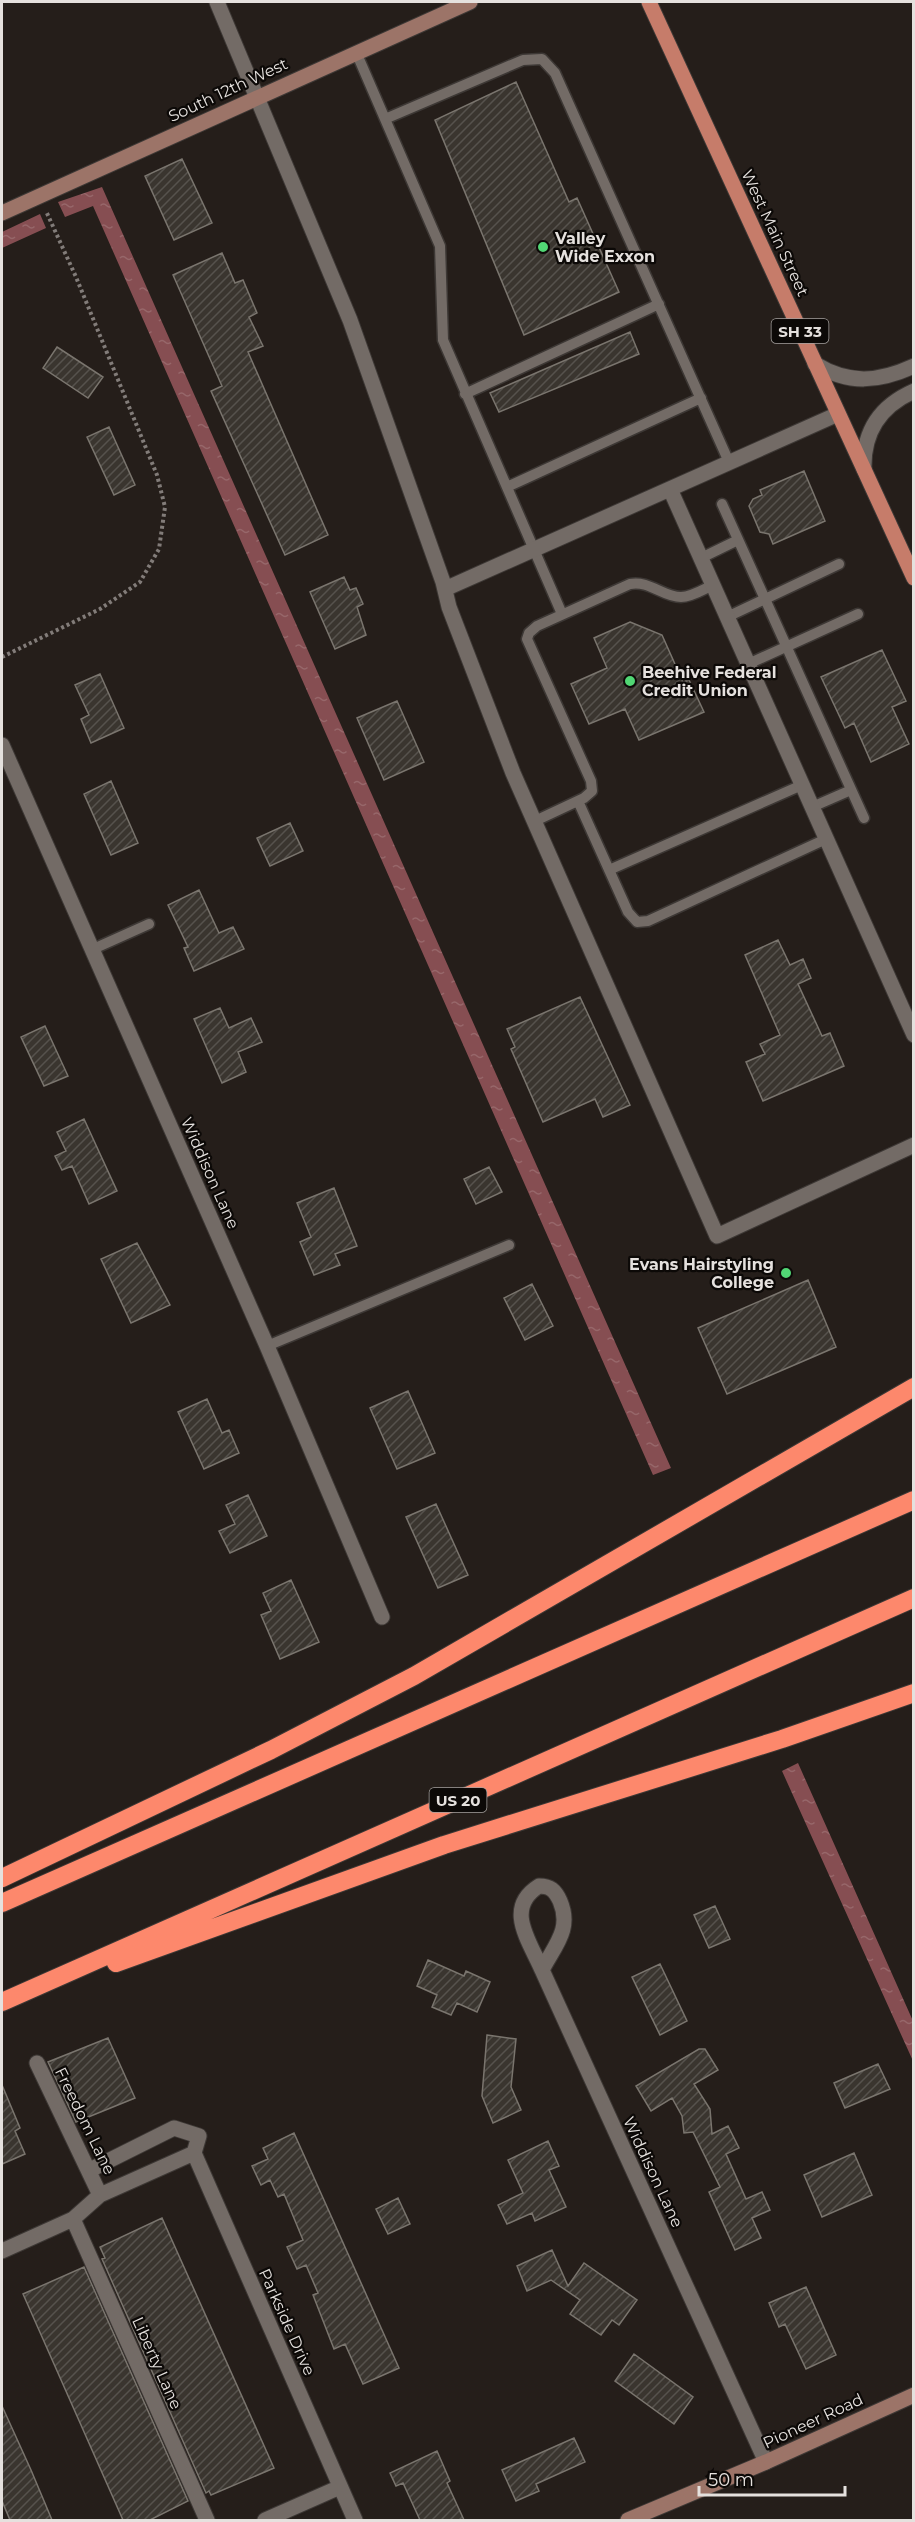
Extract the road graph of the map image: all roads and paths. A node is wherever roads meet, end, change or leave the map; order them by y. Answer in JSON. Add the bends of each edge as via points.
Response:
{"nodes":[{"id":1,"x":217,"y":2,"type":"edge"},
{"id":2,"x":470,"y":2,"type":"edge"},
{"id":3,"x":649,"y":2,"type":"edge"},
{"id":4,"x":356,"y":52,"type":"junction"},
{"id":5,"x":257,"y":96,"type":"junction"},
{"id":6,"x":386,"y":119,"type":"junction"},
{"id":7,"x":39,"y":196,"type":"junction"},
{"id":8,"x":2,"y":213,"type":"edge"},
{"id":9,"x":659,"y":304,"type":"junction"},
{"id":10,"x":815,"y":364,"type":"junction"},
{"id":11,"x":914,"y":366,"type":"edge"},
{"id":12,"x":914,"y":391,"type":"edge"},
{"id":13,"x":465,"y":394,"type":"junction"},
{"id":14,"x":700,"y":398,"type":"junction"},
{"id":15,"x":838,"y":414,"type":"junction"},
{"id":16,"x":729,"y":462,"type":"junction"},
{"id":17,"x":864,"y":469,"type":"junction"},
{"id":18,"x":507,"y":487,"type":"junction"},
{"id":19,"x":670,"y":489,"type":"junction"},
{"id":20,"x":722,"y":504,"type":"dead end"},
{"id":21,"x":738,"y":540,"type":"junction"},
{"id":22,"x":533,"y":549,"type":"junction"},
{"id":23,"x":701,"y":558,"type":"junction"},
{"id":24,"x":839,"y":564,"type":"dead end"},
{"id":25,"x":914,"y":578,"type":"edge"},
{"id":26,"x":713,"y":585,"type":"junction"},
{"id":27,"x":445,"y":589,"type":"junction"},
{"id":28,"x":765,"y":599,"type":"junction"},
{"id":29,"x":562,"y":614,"type":"junction"},
{"id":30,"x":858,"y":614,"type":"dead end"},
{"id":31,"x":727,"y":617,"type":"junction"},
{"id":32,"x":786,"y":648,"type":"junction"},
{"id":33,"x":2,"y":657,"type":"edge"},
{"id":34,"x":748,"y":664,"type":"junction"},
{"id":35,"x":2,"y":745,"type":"edge"},
{"id":36,"x":802,"y":785,"type":"junction"},
{"id":37,"x":851,"y":790,"type":"junction"},
{"id":38,"x":578,"y":801,"type":"junction"},
{"id":39,"x":812,"y":807,"type":"junction"},
{"id":40,"x":864,"y":818,"type":"dead end"},
{"id":41,"x":534,"y":821,"type":"junction"},
{"id":42,"x":826,"y":839,"type":"junction"},
{"id":43,"x":609,"y":870,"type":"junction"},
{"id":44,"x":149,"y":924,"type":"dead end"},
{"id":45,"x":91,"y":950,"type":"junction"},
{"id":46,"x":914,"y":1035,"type":"edge"},
{"id":47,"x":914,"y":1145,"type":"edge"},
{"id":48,"x":509,"y":1245,"type":"dead end"},
{"id":49,"x":267,"y":1346,"type":"junction"},
{"id":50,"x":914,"y":1387,"type":"edge"},
{"id":51,"x":914,"y":1500,"type":"edge"},
{"id":52,"x":914,"y":1598,"type":"edge"},
{"id":53,"x":382,"y":1617,"type":"dead end"},
{"id":54,"x":914,"y":1693,"type":"edge"},
{"id":55,"x":2,"y":1878,"type":"edge"},
{"id":56,"x":2,"y":1903,"type":"edge"},
{"id":57,"x":542,"y":1970,"type":"junction"},
{"id":58,"x":2,"y":2004,"type":"edge"},
{"id":59,"x":37,"y":2063,"type":"dead end"},
{"id":60,"x":194,"y":2153,"type":"junction"},
{"id":61,"x":90,"y":2170,"type":"junction"},
{"id":62,"x":100,"y":2195,"type":"junction"},
{"id":63,"x":73,"y":2219,"type":"junction"},
{"id":64,"x":2,"y":2251,"type":"edge"},
{"id":65,"x":914,"y":2395,"type":"edge"},
{"id":66,"x":766,"y":2462,"type":"junction"},
{"id":67,"x":340,"y":2487,"type":"junction"},
{"id":68,"x":207,"y":2520,"type":"edge"},
{"id":69,"x":265,"y":2520,"type":"edge"},
{"id":70,"x":355,"y":2520,"type":"edge"},
{"id":71,"x":628,"y":2520,"type":"edge"}],
"edges":[{"from":1,"to":5,"type":"street"},
{"from":2,"to":4,"type":"street","name":"South 12th West"},
{"from":3,"to":10,"type":"main road","name":"West Main Street","number":"SH 33"},
{"from":4,"to":5,"type":"street","name":"South 12th West"},
{"from":4,"to":6,"type":"lane"},
{"from":5,"to":7,"type":"street","name":"South 12th West"},
{"from":5,"to":27,"type":"street","via":[[350,320]]},
{"from":6,"to":9,"type":"lane","via":[[523,60],[542,59],[555,73]]},
{"from":6,"to":13,"type":"lane","via":[[440,246],[443,340]]},
{"from":7,"to":8,"type":"street","name":"South 12th West"},
{"from":7,"to":33,"type":"path","via":[[157,475],[165,507],[159,549],[140,582],[100,609]]},
{"from":9,"to":13,"type":"lane"},
{"from":9,"to":14,"type":"lane"},
{"from":10,"to":11,"type":"street","via":[[839,376],[865,380],[894,375]]},
{"from":10,"to":15,"type":"main road","name":"West Main Street","number":"SH 33"},
{"from":12,"to":17,"type":"street","via":[[887,407],[871,427]]},
{"from":13,"to":18,"type":"lane"},
{"from":14,"to":16,"type":"lane"},
{"from":14,"to":18,"type":"lane"},
{"from":15,"to":16,"type":"street"},
{"from":15,"to":17,"type":"main road","name":"West Main Street","number":"SH 33"},
{"from":16,"to":19,"type":"street"},
{"from":17,"to":25,"type":"main road","name":"West Main Street","number":"SH 33"},
{"from":18,"to":22,"type":"lane"},
{"from":19,"to":22,"type":"street"},
{"from":19,"to":23,"type":"street"},
{"from":20,"to":21,"type":"lane"},
{"from":21,"to":23,"type":"lane"},
{"from":21,"to":28,"type":"lane"},
{"from":22,"to":27,"type":"street"},
{"from":22,"to":29,"type":"lane"},
{"from":23,"to":26,"type":"street"},
{"from":24,"to":28,"type":"lane"},
{"from":26,"to":29,"type":"lane","via":[[677,597],[644,584],[630,584]]},
{"from":26,"to":31,"type":"street"},
{"from":27,"to":41,"type":"street"},
{"from":28,"to":31,"type":"lane"},
{"from":28,"to":32,"type":"lane"},
{"from":29,"to":38,"type":"lane","via":[[537,626],[527,639],[591,781],[592,791]]},
{"from":30,"to":32,"type":"lane"},
{"from":31,"to":34,"type":"street"},
{"from":32,"to":34,"type":"lane"},
{"from":32,"to":37,"type":"lane"},
{"from":34,"to":36,"type":"street"},
{"from":35,"to":45,"type":"street","name":"Widdison Lane"},
{"from":36,"to":39,"type":"street"},
{"from":36,"to":43,"type":"lane"},
{"from":37,"to":39,"type":"lane"},
{"from":37,"to":40,"type":"lane"},
{"from":38,"to":41,"type":"lane"},
{"from":38,"to":43,"type":"lane"},
{"from":39,"to":42,"type":"street"},
{"from":41,"to":47,"type":"street","via":[[717,1236]]},
{"from":42,"to":43,"type":"lane","via":[[648,921],[637,922],[628,912]]},
{"from":42,"to":46,"type":"street"},
{"from":44,"to":45,"type":"lane"},
{"from":45,"to":49,"type":"street","name":"Widdison Lane"},
{"from":48,"to":49,"type":"lane"},
{"from":49,"to":53,"type":"street","name":"Widdison Lane"},
{"from":50,"to":55,"type":"highway","via":[[404,1681],[272,1750]]},
{"from":51,"to":56,"type":"highway"},
{"from":52,"to":58,"type":"highway","number":"US 20"},
{"from":54,"to":58,"type":"highway","via":[[782,1739],[423,1852]]},
{"from":57,"to":57,"type":"street","name":"Widdison Lane","via":[[519,1908],[525,1894],[538,1886],[547,1886],[556,1893],[566,1915],[566,1926]]},
{"from":57,"to":66,"type":"street","name":"Widdison Lane"},
{"from":59,"to":61,"type":"street","name":"Freedom Lane"},
{"from":60,"to":61,"type":"street","via":[[199,2136],[174,2128]]},
{"from":60,"to":62,"type":"street"},
{"from":60,"to":67,"type":"street","name":"Parkside Drive"},
{"from":61,"to":62,"type":"street","name":"Freedom Lane"},
{"from":62,"to":63,"type":"street"},
{"from":63,"to":64,"type":"street"},
{"from":63,"to":68,"type":"street","name":"Liberty Lane"},
{"from":65,"to":66,"type":"street","name":"Pioneer Road"},
{"from":66,"to":71,"type":"street","name":"Pioneer Road"},
{"from":67,"to":69,"type":"street"},
{"from":67,"to":70,"type":"street","name":"Parkside Drive"}]}
